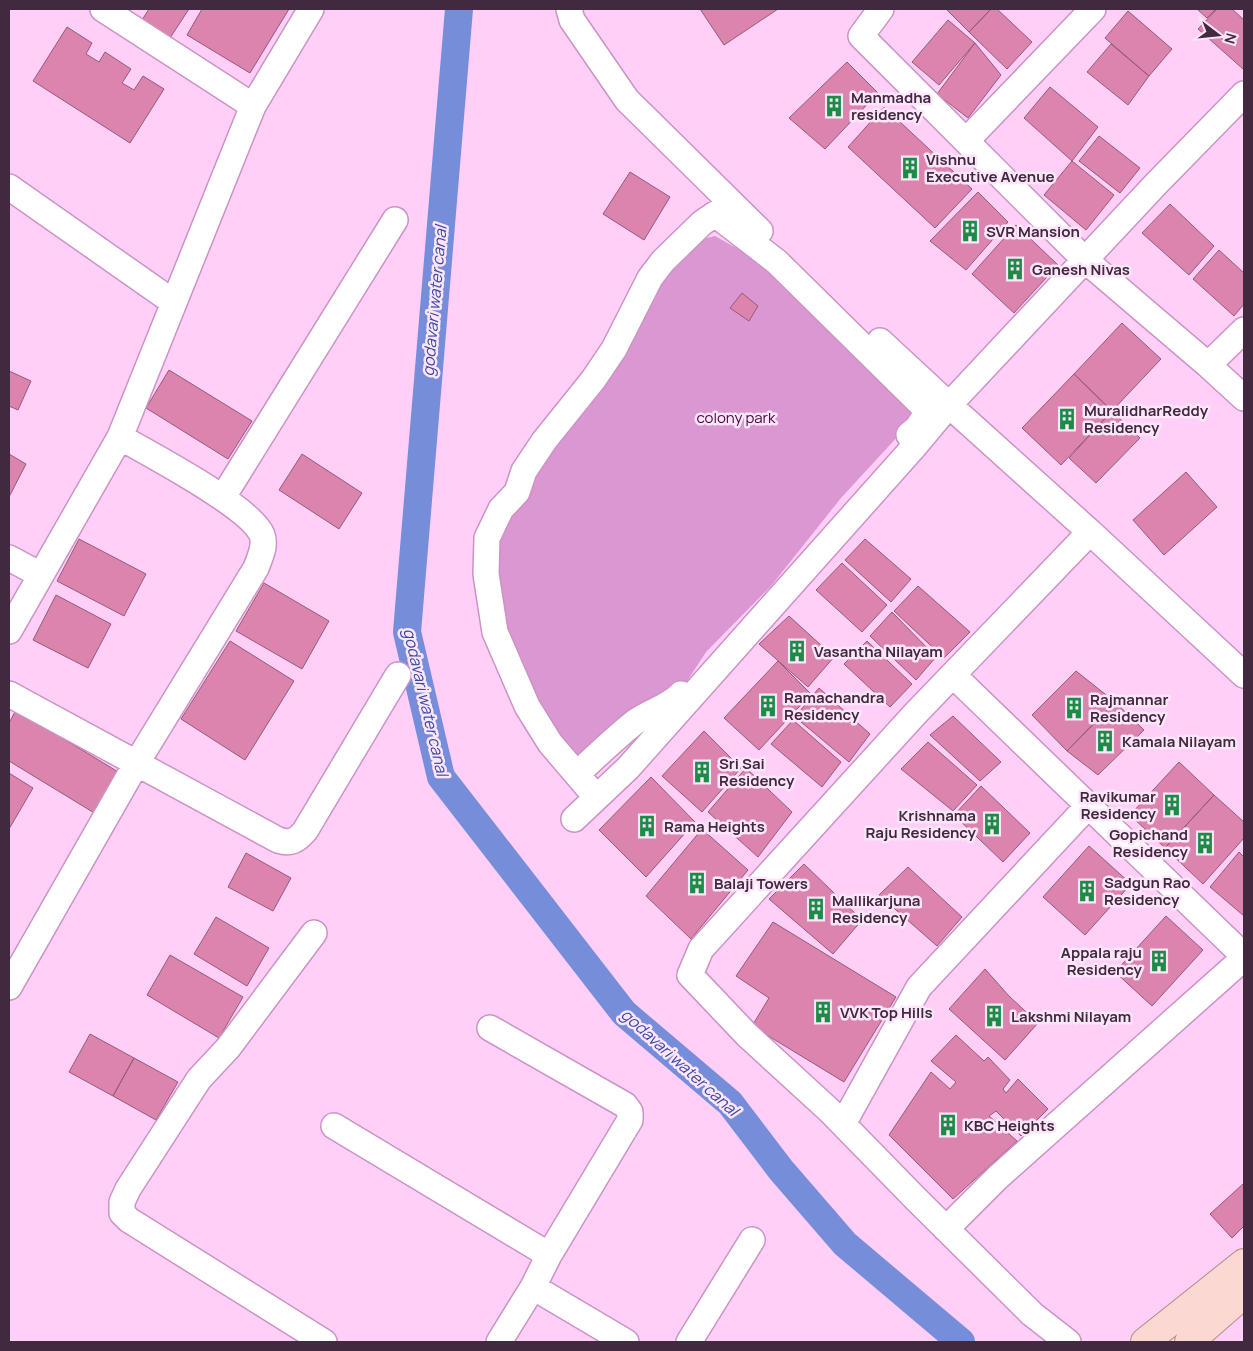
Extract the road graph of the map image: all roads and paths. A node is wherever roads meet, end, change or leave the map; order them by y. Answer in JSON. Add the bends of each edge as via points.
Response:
{"nodes":[{"id":1,"x":103,"y":9,"type":"edge"},
{"id":2,"x":311,"y":9,"type":"edge"},
{"id":3,"x":569,"y":9,"type":"edge"},
{"id":4,"x":881,"y":9,"type":"edge"},
{"id":5,"x":1093,"y":9,"type":"edge"},
{"id":6,"x":1244,"y":94,"type":"edge"},
{"id":7,"x":253,"y":106,"type":"junction"},
{"id":8,"x":966,"y":141,"type":"junction"},
{"id":9,"x":9,"y":187,"type":"edge"},
{"id":10,"x":395,"y":220,"type":"dead end"},
{"id":11,"x":1085,"y":260,"type":"junction"},
{"id":12,"x":173,"y":302,"type":"junction"},
{"id":13,"x":1244,"y":330,"type":"edge"},
{"id":14,"x":1208,"y":365,"type":"junction"},
{"id":15,"x":1244,"y":398,"type":"edge"},
{"id":16,"x":950,"y":405,"type":"junction"},
{"id":17,"x":120,"y":437,"type":"junction"},
{"id":18,"x":223,"y":497,"type":"junction"},
{"id":19,"x":1090,"y":532,"type":"junction"},
{"id":20,"x":9,"y":558,"type":"edge"},
{"id":21,"x":41,"y":575,"type":"junction"},
{"id":22,"x":9,"y":631,"type":"edge"},
{"id":23,"x":398,"y":675,"type":"dead end"},
{"id":24,"x":1244,"y":675,"type":"edge"},
{"id":25,"x":953,"y":676,"type":"junction"},
{"id":26,"x":9,"y":694,"type":"edge"},
{"id":27,"x":136,"y":764,"type":"junction"},
{"id":28,"x":577,"y":774,"type":"junction"},
{"id":29,"x":596,"y":797,"type":"junction"},
{"id":30,"x":1088,"y":806,"type":"junction"},
{"id":31,"x":574,"y":819,"type":"dead end"},
{"id":32,"x":314,"y":932,"type":"dead end"},
{"id":33,"x":1244,"y":957,"type":"edge"},
{"id":34,"x":9,"y":987,"type":"edge"},
{"id":35,"x":490,"y":1028,"type":"dead end"},
{"id":36,"x":843,"y":1124,"type":"junction"},
{"id":37,"x":334,"y":1126,"type":"dead end"},
{"id":38,"x":946,"y":1229,"type":"junction"},
{"id":39,"x":752,"y":1240,"type":"dead end"},
{"id":40,"x":549,"y":1255,"type":"junction"},
{"id":41,"x":1244,"y":1263,"type":"edge"},
{"id":42,"x":533,"y":1287,"type":"junction"},
{"id":43,"x":1244,"y":1294,"type":"edge"},
{"id":44,"x":324,"y":1342,"type":"edge"},
{"id":45,"x":498,"y":1342,"type":"edge"},
{"id":46,"x":626,"y":1342,"type":"edge"},
{"id":47,"x":689,"y":1342,"type":"edge"},
{"id":48,"x":1068,"y":1342,"type":"edge"},
{"id":49,"x":1145,"y":1342,"type":"edge"},
{"id":50,"x":1189,"y":1342,"type":"edge"}],
"edges":[{"from":1,"to":7,"type":"street"},
{"from":2,"to":7,"type":"street"},
{"from":3,"to":16,"type":"street","via":[[572,20],[627,100],[768,238]]},
{"from":4,"to":8,"type":"street","via":[[860,36]]},
{"from":5,"to":8,"type":"street"},
{"from":6,"to":11,"type":"street"},
{"from":7,"to":12,"type":"street"},
{"from":8,"to":11,"type":"street"},
{"from":9,"to":12,"type":"street"},
{"from":10,"to":18,"type":"street"},
{"from":11,"to":14,"type":"street"},
{"from":11,"to":16,"type":"street"},
{"from":12,"to":17,"type":"street"},
{"from":13,"to":14,"type":"street"},
{"from":14,"to":15,"type":"street"},
{"from":16,"to":19,"type":"street"},
{"from":16,"to":29,"type":"street","via":[[628,768]]},
{"from":17,"to":18,"type":"street"},
{"from":17,"to":21,"type":"street"},
{"from":18,"to":27,"type":"street","via":[[252,521],[264,544],[256,568]]},
{"from":19,"to":24,"type":"street"},
{"from":19,"to":25,"type":"street"},
{"from":20,"to":21,"type":"street"},
{"from":21,"to":22,"type":"street"},
{"from":23,"to":27,"type":"street","via":[[305,831],[289,843]]},
{"from":25,"to":30,"type":"street"},
{"from":25,"to":36,"type":"street","via":[[701,949],[690,975],[747,1035]]},
{"from":26,"to":27,"type":"street"},
{"from":27,"to":34,"type":"street"},
{"from":28,"to":28,"type":"street","via":[[637,721],[674,701],[691,684],[830,518],[926,415],[923,406],[777,262],[715,214],[663,261],[650,278],[614,349],[544,441],[524,471],[517,492],[501,509],[487,538],[486,574],[495,632],[527,706],[550,743]]},
{"from":28,"to":29,"type":"street"},
{"from":29,"to":31,"type":"street"},
{"from":30,"to":33,"type":"street"},
{"from":30,"to":36,"type":"street","via":[[919,987]]},
{"from":32,"to":44,"type":"street","via":[[228,1048],[199,1079],[128,1189],[122,1202],[122,1213]]},
{"from":33,"to":38,"type":"street","via":[[997,1178]]},
{"from":35,"to":40,"type":"street","via":[[625,1105],[630,1112],[630,1120]]},
{"from":36,"to":38,"type":"street"},
{"from":37,"to":40,"type":"street"},
{"from":38,"to":48,"type":"street","via":[[1032,1314]]},
{"from":39,"to":47,"type":"street"},
{"from":40,"to":42,"type":"street"},
{"from":41,"to":49,"type":"main road"},
{"from":42,"to":45,"type":"street"},
{"from":42,"to":46,"type":"street"},
{"from":43,"to":50,"type":"main road"}]}
